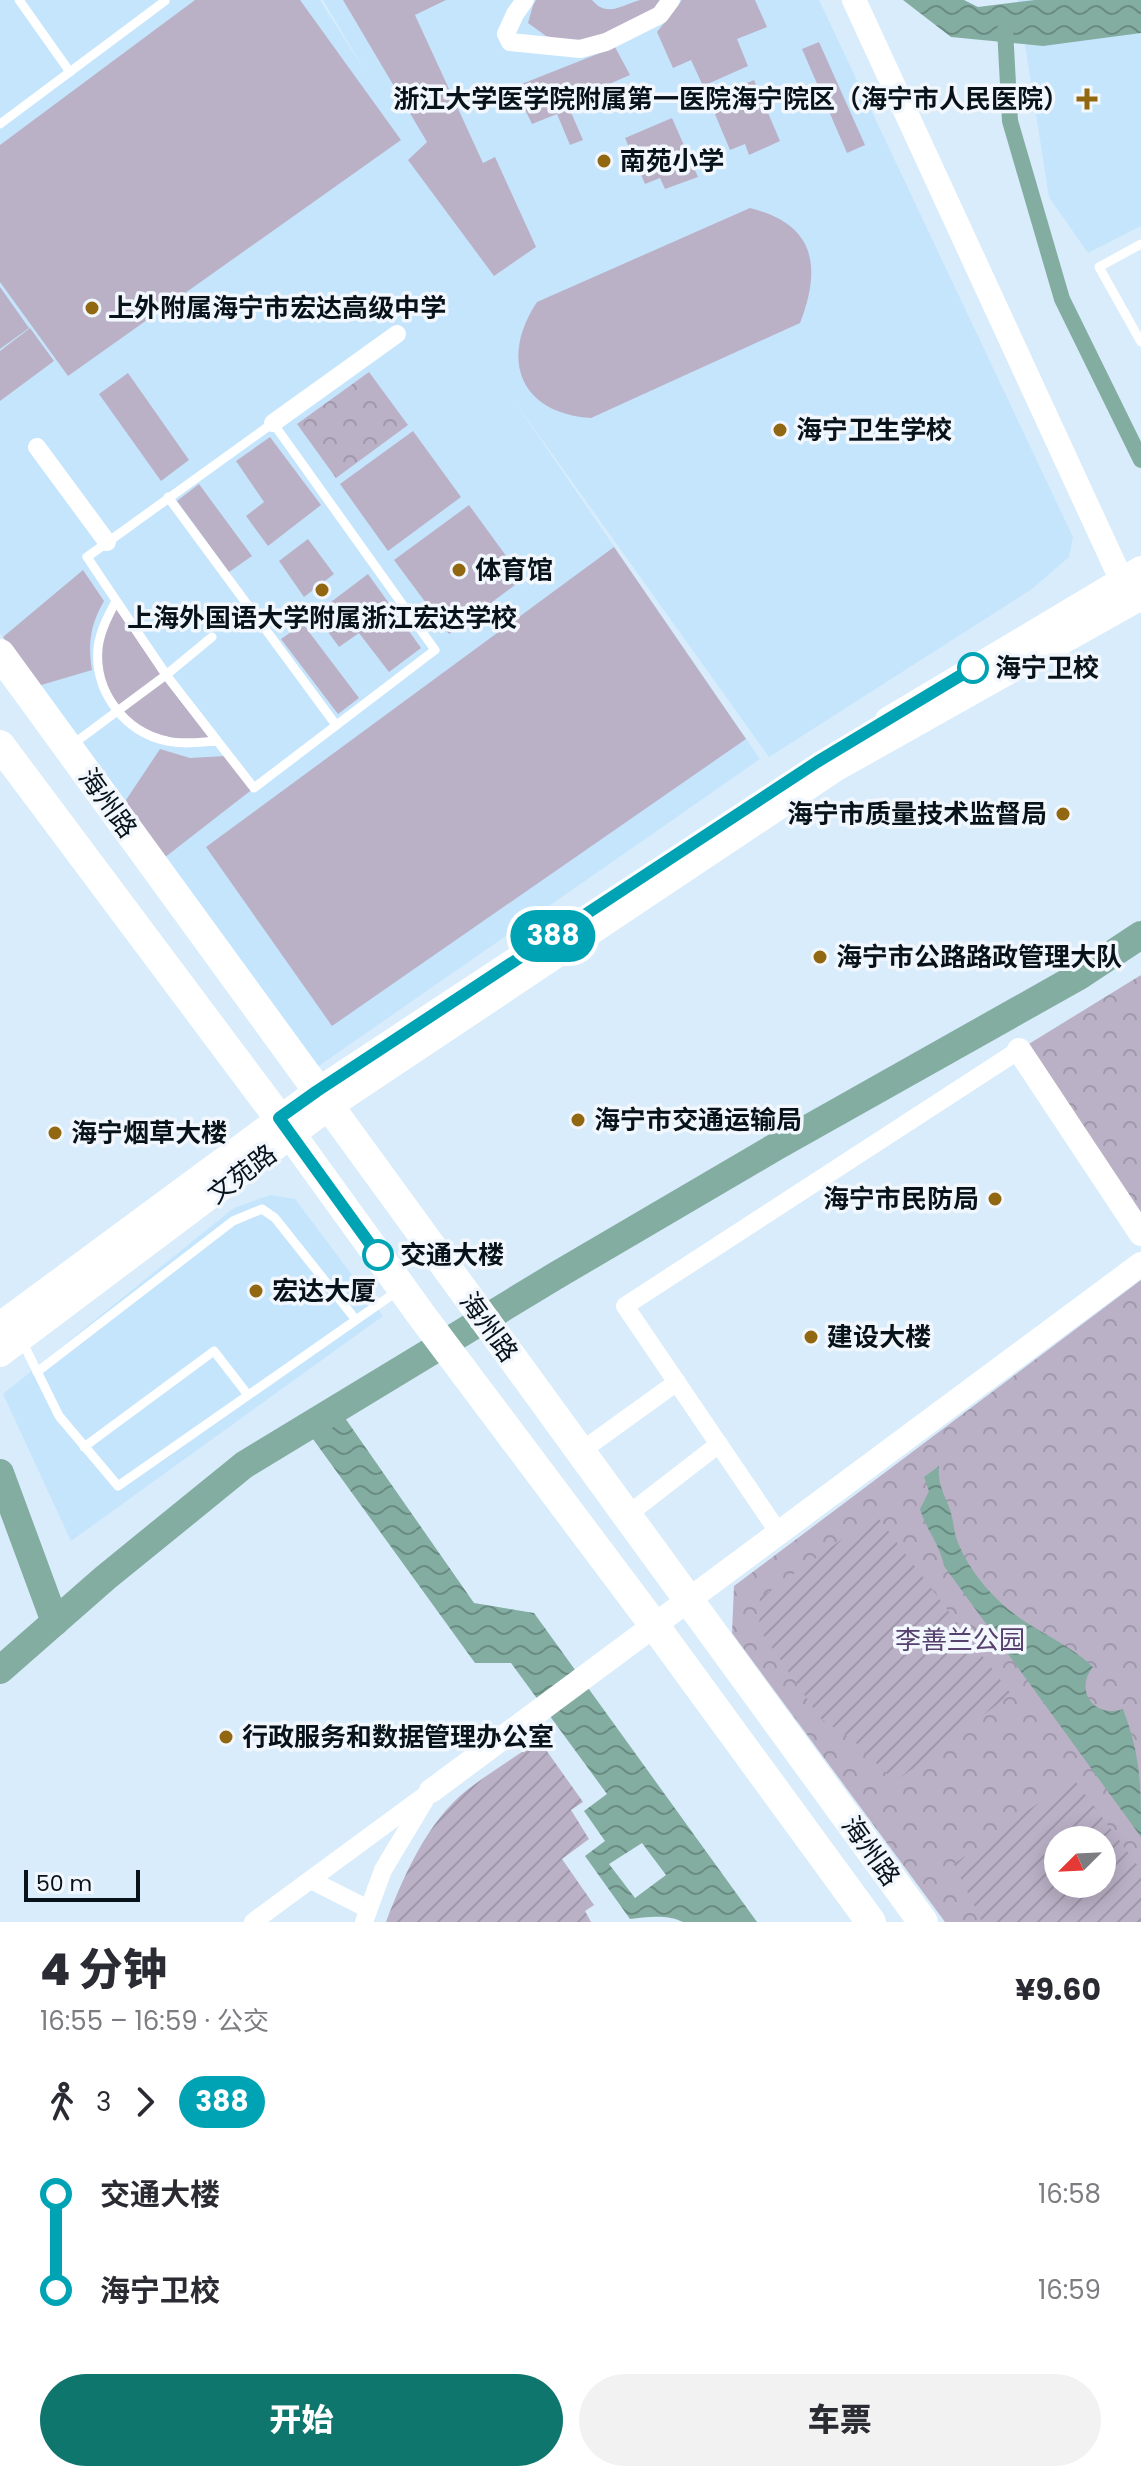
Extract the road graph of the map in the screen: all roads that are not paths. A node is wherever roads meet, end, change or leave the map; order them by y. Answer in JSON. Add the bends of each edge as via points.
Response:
{"nodes":[{"id":1,"x":19,"y":0,"type":"edge"},
{"id":2,"x":164,"y":0,"type":"edge"},
{"id":3,"x":525,"y":0,"type":"edge"},
{"id":4,"x":671,"y":0,"type":"edge"},
{"id":5,"x":854,"y":0,"type":"edge"},
{"id":6,"x":70,"y":72,"type":"junction"},
{"id":7,"x":0,"y":124,"type":"edge"},
{"id":8,"x":1141,"y":244,"type":"edge"},
{"id":9,"x":397,"y":334,"type":"dead end"},
{"id":10,"x":1141,"y":342,"type":"edge"},
{"id":11,"x":273,"y":423,"type":"junction"},
{"id":12,"x":37,"y":447,"type":"dead end"},
{"id":13,"x":168,"y":497,"type":"junction"},
{"id":14,"x":107,"y":542,"type":"junction"},
{"id":15,"x":1136,"y":591,"type":"edge"},
{"id":16,"x":212,"y":637,"type":"dead end"},
{"id":17,"x":0,"y":654,"type":"edge"},
{"id":18,"x":166,"y":675,"type":"junction"},
{"id":19,"x":118,"y":712,"type":"junction"},
{"id":20,"x":336,"y":725,"type":"junction"},
{"id":21,"x":217,"y":741,"type":"junction"},
{"id":22,"x":0,"y":745,"type":"edge"},
{"id":23,"x":68,"y":748,"type":"junction"},
{"id":24,"x":1019,"y":1050,"type":"joint"},
{"id":25,"x":323,"y":1099,"type":"junction"},
{"id":26,"x":286,"y":1127,"type":"junction"},
{"id":27,"x":1141,"y":1234,"type":"edge"},
{"id":28,"x":1141,"y":1264,"type":"edge"},
{"id":29,"x":401,"y":1288,"type":"junction"},
{"id":30,"x":356,"y":1320,"type":"junction"},
{"id":31,"x":8,"y":1337,"type":"edge"},
{"id":32,"x":37,"y":1372,"type":"junction"},
{"id":33,"x":677,"y":1382,"type":"junction"},
{"id":34,"x":248,"y":1395,"type":"junction"},
{"id":35,"x":719,"y":1444,"type":"junction"},
{"id":36,"x":84,"y":1447,"type":"junction"},
{"id":37,"x":580,"y":1452,"type":"junction"},
{"id":38,"x":626,"y":1516,"type":"junction"},
{"id":39,"x":779,"y":1533,"type":"junction"},
{"id":40,"x":688,"y":1600,"type":"junction"},
{"id":41,"x":654,"y":1625,"type":"junction"},
{"id":42,"x":431,"y":1791,"type":"junction"},
{"id":43,"x":311,"y":1880,"type":"junction"},
{"id":44,"x":366,"y":1916,"type":"edge"},
{"id":45,"x":253,"y":1922,"type":"edge"},
{"id":46,"x":871,"y":1922,"type":"edge"},
{"id":47,"x":923,"y":1922,"type":"edge"}],
"edges":[{"from":1,"to":6,"type":"lane"},
{"from":2,"to":6,"type":"lane"},
{"from":3,"to":4,"type":"street","via":[[506,34],[510,42],[580,49],[660,15]]},
{"from":5,"to":15,"type":"street"},
{"from":6,"to":7,"type":"lane"},
{"from":8,"to":10,"type":"lane","via":[[1099,267]]},
{"from":9,"to":11,"type":"street"},
{"from":11,"to":13,"type":"lane"},
{"from":11,"to":20,"type":"lane","via":[[435,650]]},
{"from":12,"to":14,"type":"street"},
{"from":13,"to":14,"type":"lane"},
{"from":13,"to":20,"type":"lane"},
{"from":14,"to":18,"type":"lane","via":[[87,557]]},
{"from":15,"to":25,"type":"main road","name":"文苑路","via":[[835,769]]},
{"from":16,"to":18,"type":"lane"},
{"from":17,"to":23,"type":"main road","name":"海州路"},
{"from":18,"to":19,"type":"lane"},
{"from":18,"to":19,"type":"lane","via":[[116,601],[101,632],[98,661],[104,689]]},
{"from":18,"to":21,"type":"lane"},
{"from":19,"to":21,"type":"lane","via":[[154,738],[182,744]]},
{"from":19,"to":23,"type":"lane"},
{"from":20,"to":21,"type":"lane","via":[[254,788]]},
{"from":22,"to":26,"type":"main road","name":"海州路"},
{"from":23,"to":25,"type":"main road","name":"海州路"},
{"from":24,"to":27,"type":"street"},
{"from":24,"to":33,"type":"street","via":[[625,1306]]},
{"from":25,"to":26,"type":"main road","name":"文苑路"},
{"from":25,"to":37,"type":"main road","name":"海州路"},
{"from":26,"to":29,"type":"main road","name":"海州路"},
{"from":26,"to":31,"type":"main road","name":"文苑路"},
{"from":28,"to":39,"type":"street"},
{"from":29,"to":30,"type":"lane"},
{"from":29,"to":41,"type":"main road","name":"海州路"},
{"from":30,"to":32,"type":"lane","via":[[275,1218],[262,1209],[233,1221]]},
{"from":30,"to":34,"type":"lane"},
{"from":31,"to":32,"type":"lane"},
{"from":32,"to":36,"type":"lane","via":[[59,1416]]},
{"from":33,"to":35,"type":"street"},
{"from":33,"to":37,"type":"street"},
{"from":34,"to":36,"type":"lane","via":[[118,1486]]},
{"from":34,"to":36,"type":"lane","via":[[214,1351]]},
{"from":35,"to":38,"type":"street"},
{"from":35,"to":39,"type":"street"},
{"from":37,"to":38,"type":"main road","name":"海州路"},
{"from":38,"to":40,"type":"main road","name":"海州路"},
{"from":39,"to":40,"type":"street"},
{"from":40,"to":41,"type":"street"},
{"from":40,"to":47,"type":"main road","name":"海州路"},
{"from":41,"to":42,"type":"street"},
{"from":41,"to":46,"type":"main road","name":"海州路"},
{"from":42,"to":43,"type":"street"},
{"from":42,"to":44,"type":"street","via":[[383,1870]]},
{"from":43,"to":44,"type":"street"},
{"from":43,"to":45,"type":"street"}]}
